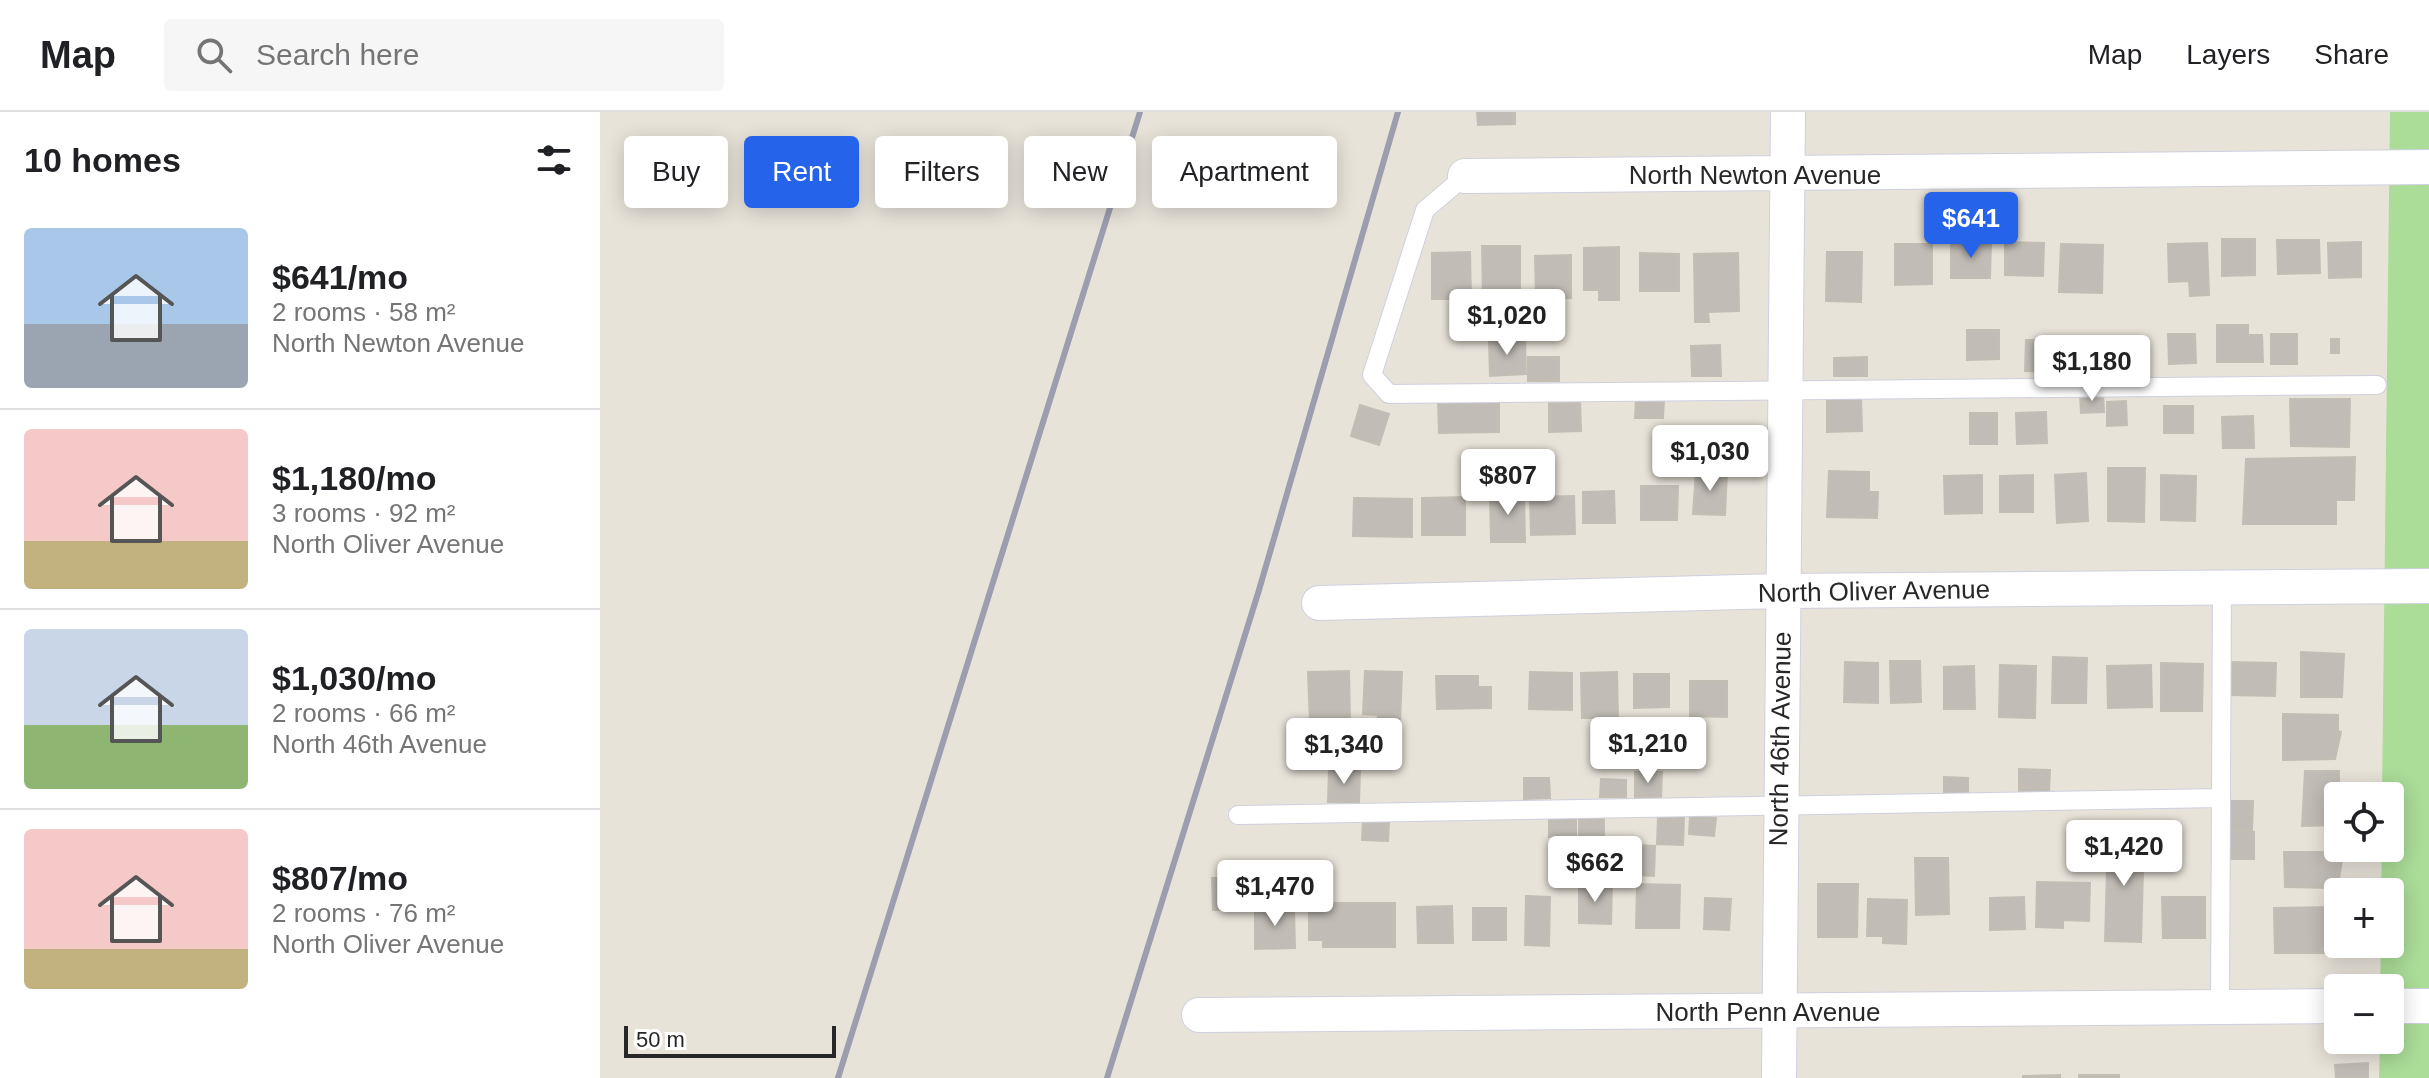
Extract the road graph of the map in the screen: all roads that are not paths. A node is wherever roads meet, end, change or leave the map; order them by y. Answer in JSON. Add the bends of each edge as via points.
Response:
{"nodes":[{"id":1,"x":1788,"y":112,"type":"edge"},
{"id":2,"x":2429,"y":167,"type":"edge"},
{"id":3,"x":1788,"y":175,"type":"junction"},
{"id":4,"x":1465,"y":176,"type":"joint"},
{"id":5,"x":2377,"y":385,"type":"dead end"},
{"id":6,"x":1785,"y":388,"type":"junction"},
{"id":7,"x":2429,"y":586,"type":"edge"},
{"id":8,"x":2222,"y":587,"type":"junction"},
{"id":9,"x":1782,"y":591,"type":"junction"},
{"id":10,"x":1319,"y":603,"type":"dead end"},
{"id":11,"x":2220,"y":798,"type":"junction"},
{"id":12,"x":1779,"y":805,"type":"junction"},
{"id":13,"x":1238,"y":815,"type":"dead end"},
{"id":14,"x":2324,"y":1006,"type":"edge"},
{"id":15,"x":2404,"y":1006,"type":"edge"},
{"id":16,"x":2429,"y":1006,"type":"edge"},
{"id":17,"x":2220,"y":1008,"type":"junction"},
{"id":18,"x":1777,"y":1013,"type":"junction"},
{"id":19,"x":1199,"y":1015,"type":"dead end"},
{"id":20,"x":1779,"y":1078,"type":"edge"}],
"edges":[{"from":1,"to":3,"type":"street","name":"North 46th Avenue"},
{"from":2,"to":3,"type":"street","name":"North Newton Avenue"},
{"from":3,"to":4,"type":"street","name":"North Newton Avenue"},
{"from":3,"to":6,"type":"street","name":"North 46th Avenue"},
{"from":4,"to":6,"type":"lane","via":[[1425,210],[1372,375],[1389,394]]},
{"from":5,"to":6,"type":"lane"},
{"from":6,"to":9,"type":"street","name":"North 46th Avenue"},
{"from":7,"to":8,"type":"street","name":"North Oliver Avenue"},
{"from":8,"to":9,"type":"street","name":"North Oliver Avenue"},
{"from":8,"to":11,"type":"lane"},
{"from":9,"to":10,"type":"street","name":"North Oliver Avenue"},
{"from":9,"to":12,"type":"street","name":"North 46th Avenue"},
{"from":11,"to":12,"type":"lane"},
{"from":11,"to":17,"type":"lane"},
{"from":12,"to":13,"type":"lane"},
{"from":12,"to":18,"type":"street","name":"North 46th Avenue"},
{"from":14,"to":17,"type":"street","name":"North Penn Avenue"},
{"from":15,"to":16,"type":"street"},
{"from":17,"to":18,"type":"street","name":"North Penn Avenue"},
{"from":18,"to":19,"type":"street","name":"North Penn Avenue"},
{"from":18,"to":20,"type":"street","name":"North 46th Avenue"}]}
